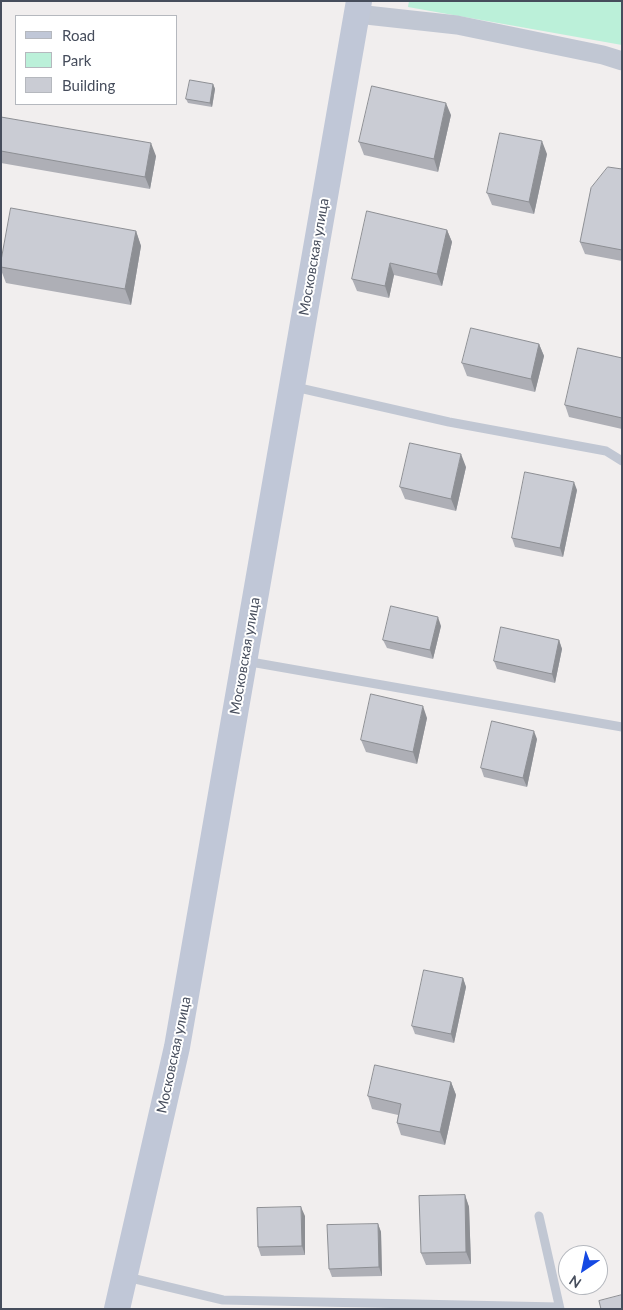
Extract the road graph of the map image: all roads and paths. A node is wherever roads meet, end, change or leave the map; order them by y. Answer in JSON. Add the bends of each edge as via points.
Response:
{"nodes":[{"id":1,"x":358,"y":8,"type":"edge"},
{"id":2,"x":622,"y":61,"type":"edge"},
{"id":3,"x":292,"y":386,"type":"junction"},
{"id":4,"x":622,"y":461,"type":"edge"},
{"id":5,"x":244,"y":661,"type":"junction"},
{"id":6,"x":622,"y":727,"type":"edge"},
{"id":7,"x":539,"y":1216,"type":"dead end"},
{"id":8,"x":125,"y":1277,"type":"junction"},
{"id":9,"x":559,"y":1308,"type":"edge"},
{"id":10,"x":118,"y":1309,"type":"edge"}],
"edges":[{"from":1,"to":2,"type":"street","via":[[457,25]]},
{"from":1,"to":3,"type":"street","name":"Московская улица"},
{"from":3,"to":4,"type":"lane","via":[[449,422],[606,450]]},
{"from":3,"to":5,"type":"street","name":"Московская улица"},
{"from":5,"to":6,"type":"lane"},
{"from":5,"to":8,"type":"street","name":"Московская улица","via":[[177,1047]]},
{"from":7,"to":9,"type":"lane"},
{"from":8,"to":9,"type":"lane","via":[[224,1300]]},
{"from":8,"to":10,"type":"street","name":"Московская улица"}]}
